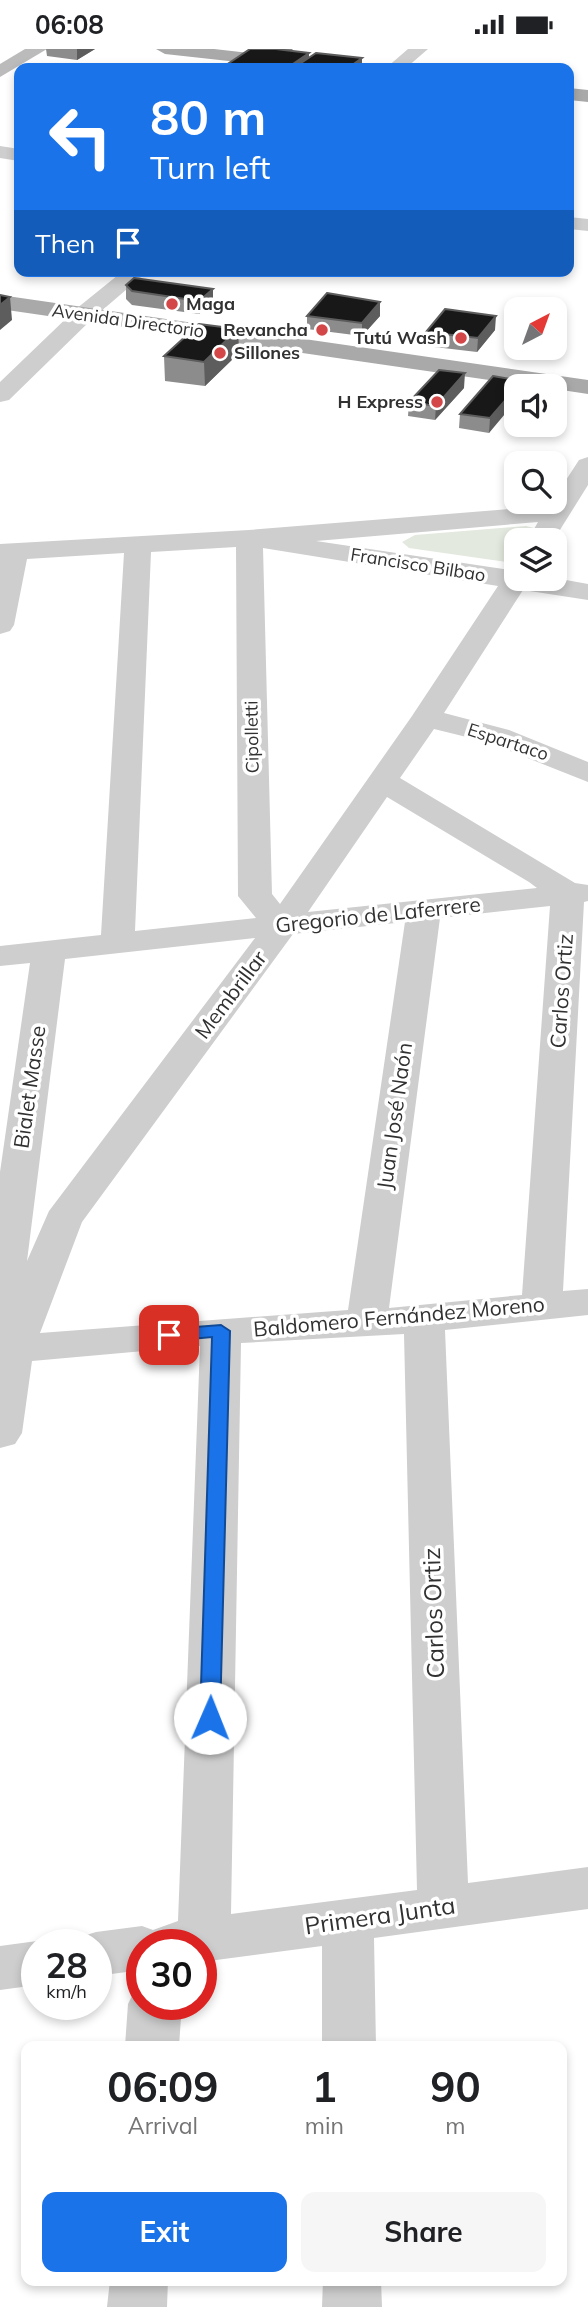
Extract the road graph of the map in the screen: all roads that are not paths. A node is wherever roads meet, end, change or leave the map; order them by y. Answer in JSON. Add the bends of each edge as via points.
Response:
{"nodes":[{"id":1,"x":38,"y":49,"type":"edge"},
{"id":2,"x":165,"y":49,"type":"edge"},
{"id":3,"x":419,"y":49,"type":"edge"},
{"id":4,"x":15,"y":63,"type":"edge"},
{"id":5,"x":292,"y":63,"type":"edge"},
{"id":6,"x":401,"y":63,"type":"edge"},
{"id":7,"x":130,"y":277,"type":"edge"},
{"id":8,"x":0,"y":302,"type":"edge"},
{"id":9,"x":84,"y":314,"type":"junction"},
{"id":10,"x":588,"y":387,"type":"edge"},
{"id":11,"x":0,"y":395,"type":"edge"},
{"id":12,"x":588,"y":465,"type":"edge"},
{"id":13,"x":567,"y":498,"type":"edge"},
{"id":14,"x":545,"y":514,"type":"edge"},
{"id":15,"x":249,"y":538,"type":"junction"},
{"id":16,"x":138,"y":543,"type":"junction"},
{"id":17,"x":8,"y":551,"type":"edge"},
{"id":18,"x":504,"y":578,"type":"edge"},
{"id":19,"x":567,"y":588,"type":"edge"},
{"id":20,"x":509,"y":591,"type":"edge"},
{"id":21,"x":588,"y":592,"type":"edge"},
{"id":22,"x":0,"y":625,"type":"edge"},
{"id":23,"x":426,"y":718,"type":"junction"},
{"id":24,"x":588,"y":773,"type":"edge"},
{"id":25,"x":381,"y":780,"type":"junction"},
{"id":26,"x":578,"y":893,"type":"edge"},
{"id":27,"x":424,"y":910,"type":"junction"},
{"id":28,"x":282,"y":926,"type":"junction"},
{"id":29,"x":117,"y":945,"type":"junction"},
{"id":30,"x":49,"y":951,"type":"junction"},
{"id":31,"x":0,"y":955,"type":"edge"},
{"id":32,"x":588,"y":1301,"type":"edge"},
{"id":33,"x":542,"y":1306,"type":"junction"},
{"id":34,"x":424,"y":1319,"type":"junction"},
{"id":35,"x":367,"y":1322,"type":"junction"},
{"id":36,"x":221,"y":1331,"type":"junction"},
{"id":37,"x":7,"y":1350,"type":"edge"},
{"id":38,"x":0,"y":1433,"type":"edge"},
{"id":39,"x":588,"y":1896,"type":"edge"},
{"id":40,"x":443,"y":1908,"type":"junction"},
{"id":41,"x":348,"y":1921,"type":"junction"},
{"id":42,"x":189,"y":1929,"type":"edge"},
{"id":43,"x":217,"y":1938,"type":"edge"},
{"id":44,"x":21,"y":1965,"type":"edge"},
{"id":45,"x":0,"y":1968,"type":"edge"},
{"id":46,"x":154,"y":2020,"type":"edge"},
{"id":47,"x":152,"y":2041,"type":"edge"},
{"id":48,"x":349,"y":2041,"type":"edge"},
{"id":49,"x":139,"y":2286,"type":"edge"},
{"id":50,"x":352,"y":2286,"type":"edge"},
{"id":51,"x":137,"y":2307,"type":"edge"},
{"id":52,"x":352,"y":2307,"type":"edge"}],
"edges":[{"from":1,"to":4,"type":"street"},
{"from":2,"to":5,"type":"main road"},
{"from":3,"to":6,"type":"street"},
{"from":7,"to":9,"type":"street"},
{"from":8,"to":9,"type":"main road","name":"Avenida Directorio"},
{"from":9,"to":10,"type":"main road","name":"Avenida Directorio"},
{"from":9,"to":11,"type":"street"},
{"from":12,"to":13,"type":"street"},
{"from":14,"to":15,"type":"street","name":"Francisco Bilbao"},
{"from":15,"to":16,"type":"street","name":"Francisco Bilbao"},
{"from":15,"to":18,"type":"street","name":"Francisco Bilbao"},
{"from":15,"to":28,"type":"street","name":"Cipolletti","via":[[255,896]]},
{"from":16,"to":17,"type":"street","name":"Francisco Bilbao"},
{"from":16,"to":29,"type":"street"},
{"from":17,"to":22,"type":"street"},
{"from":19,"to":21,"type":"street","name":"Francisco Bilbao"},
{"from":20,"to":23,"type":"street","name":"Membrillar"},
{"from":23,"to":24,"type":"street","name":"Espartaco","via":[[498,736]]},
{"from":23,"to":25,"type":"street","name":"Membrillar"},
{"from":25,"to":26,"type":"street"},
{"from":25,"to":28,"type":"street","name":"Membrillar"},
{"from":26,"to":27,"type":"street","name":"Gregorio de Laferrere"},
{"from":26,"to":33,"type":"street","name":"Carlos Ortiz"},
{"from":27,"to":28,"type":"street","name":"Gregorio de Laferrere"},
{"from":27,"to":35,"type":"street","name":"Juan José Naón"},
{"from":28,"to":29,"type":"street","name":"Gregorio de Laferrere"},
{"from":28,"to":37,"type":"street","name":"Membrillar","via":[[63,1220]]},
{"from":29,"to":30,"type":"street","name":"Gregorio de Laferrere"},
{"from":30,"to":31,"type":"street","name":"Gregorio de Laferrere"},
{"from":30,"to":37,"type":"street","name":"Bialet Masse","via":[[4,1284]]},
{"from":32,"to":33,"type":"street","name":"Baldomero Fernández Moreno"},
{"from":33,"to":34,"type":"street","name":"Baldomero Fernández Moreno"},
{"from":34,"to":35,"type":"street","name":"Baldomero Fernández Moreno"},
{"from":34,"to":40,"type":"street","name":"Carlos Ortiz"},
{"from":35,"to":36,"type":"street","name":"Baldomero Fernández Moreno"},
{"from":36,"to":37,"type":"street","name":"Baldomero Fernández Moreno"},
{"from":36,"to":42,"type":"street"},
{"from":37,"to":38,"type":"street","name":"Membrillar"},
{"from":39,"to":40,"type":"street","name":"Primera Junta"},
{"from":40,"to":41,"type":"street","name":"Primera Junta"},
{"from":41,"to":43,"type":"street","name":"Primera Junta"},
{"from":41,"to":48,"type":"street"},
{"from":44,"to":45,"type":"street"},
{"from":46,"to":47,"type":"street"},
{"from":49,"to":51,"type":"street"},
{"from":50,"to":52,"type":"street"}]}
